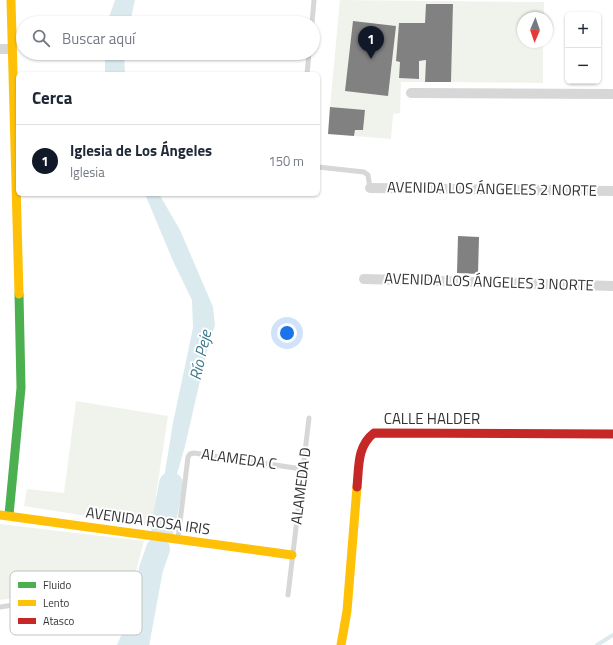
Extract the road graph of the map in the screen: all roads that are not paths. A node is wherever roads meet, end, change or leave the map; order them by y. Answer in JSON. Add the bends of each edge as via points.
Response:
{"nodes":[{"id":1,"x":11,"y":0,"type":"edge"},
{"id":2,"x":314,"y":0,"type":"edge"},
{"id":3,"x":313,"y":16,"type":"edge"},
{"id":4,"x":0,"y":49,"type":"edge"},
{"id":5,"x":12,"y":49,"type":"junction"},
{"id":6,"x":308,"y":60,"type":"edge"},
{"id":7,"x":307,"y":72,"type":"edge"},
{"id":8,"x":411,"y":93,"type":"dead end"},
{"id":9,"x":613,"y":94,"type":"edge"},
{"id":10,"x":320,"y":167,"type":"edge"},
{"id":11,"x":370,"y":188,"type":"joint"},
{"id":12,"x":613,"y":191,"type":"edge"},
{"id":13,"x":364,"y":279,"type":"dead end"},
{"id":14,"x":613,"y":286,"type":"edge"},
{"id":15,"x":309,"y":418,"type":"dead end"},
{"id":16,"x":613,"y":434,"type":"edge"},
{"id":17,"x":302,"y":469,"type":"junction"},
{"id":18,"x":4,"y":515,"type":"edge"},
{"id":19,"x":178,"y":539,"type":"junction"},
{"id":20,"x":292,"y":555,"type":"junction"},
{"id":21,"x":288,"y":595,"type":"dead end"},
{"id":22,"x":10,"y":605,"type":"edge"},
{"id":23,"x":0,"y":607,"type":"edge"},
{"id":24,"x":341,"y":645,"type":"edge"}],
"edges":[{"from":1,"to":5,"type":"street"},
{"from":2,"to":3,"type":"lane"},
{"from":4,"to":5,"type":"street"},
{"from":5,"to":18,"type":"street","via":[[21,388]]},
{"from":6,"to":7,"type":"lane"},
{"from":8,"to":9,"type":"street"},
{"from":10,"to":11,"type":"lane","via":[[364,172],[368,175]]},
{"from":11,"to":12,"type":"street","name":"AVENIDA LOS ÁNGELES 2 NORTE"},
{"from":13,"to":14,"type":"street","name":"AVENIDA LOS ÁNGELES 3 NORTE"},
{"from":15,"to":17,"type":"lane","name":"ALAMEDA D"},
{"from":16,"to":24,"type":"street","name":"CALLE HALDER","via":[[374,433],[365,440],[360,456],[347,611]]},
{"from":17,"to":19,"type":"lane","name":"ALAMEDA C","via":[[190,454]]},
{"from":17,"to":20,"type":"lane","name":"ALAMEDA D"},
{"from":18,"to":19,"type":"street","name":"AVENIDA ROSA IRIS"},
{"from":19,"to":20,"type":"street","name":"AVENIDA ROSA IRIS"},
{"from":20,"to":21,"type":"lane","name":"ALAMEDA D"},
{"from":22,"to":23,"type":"lane"}]}
